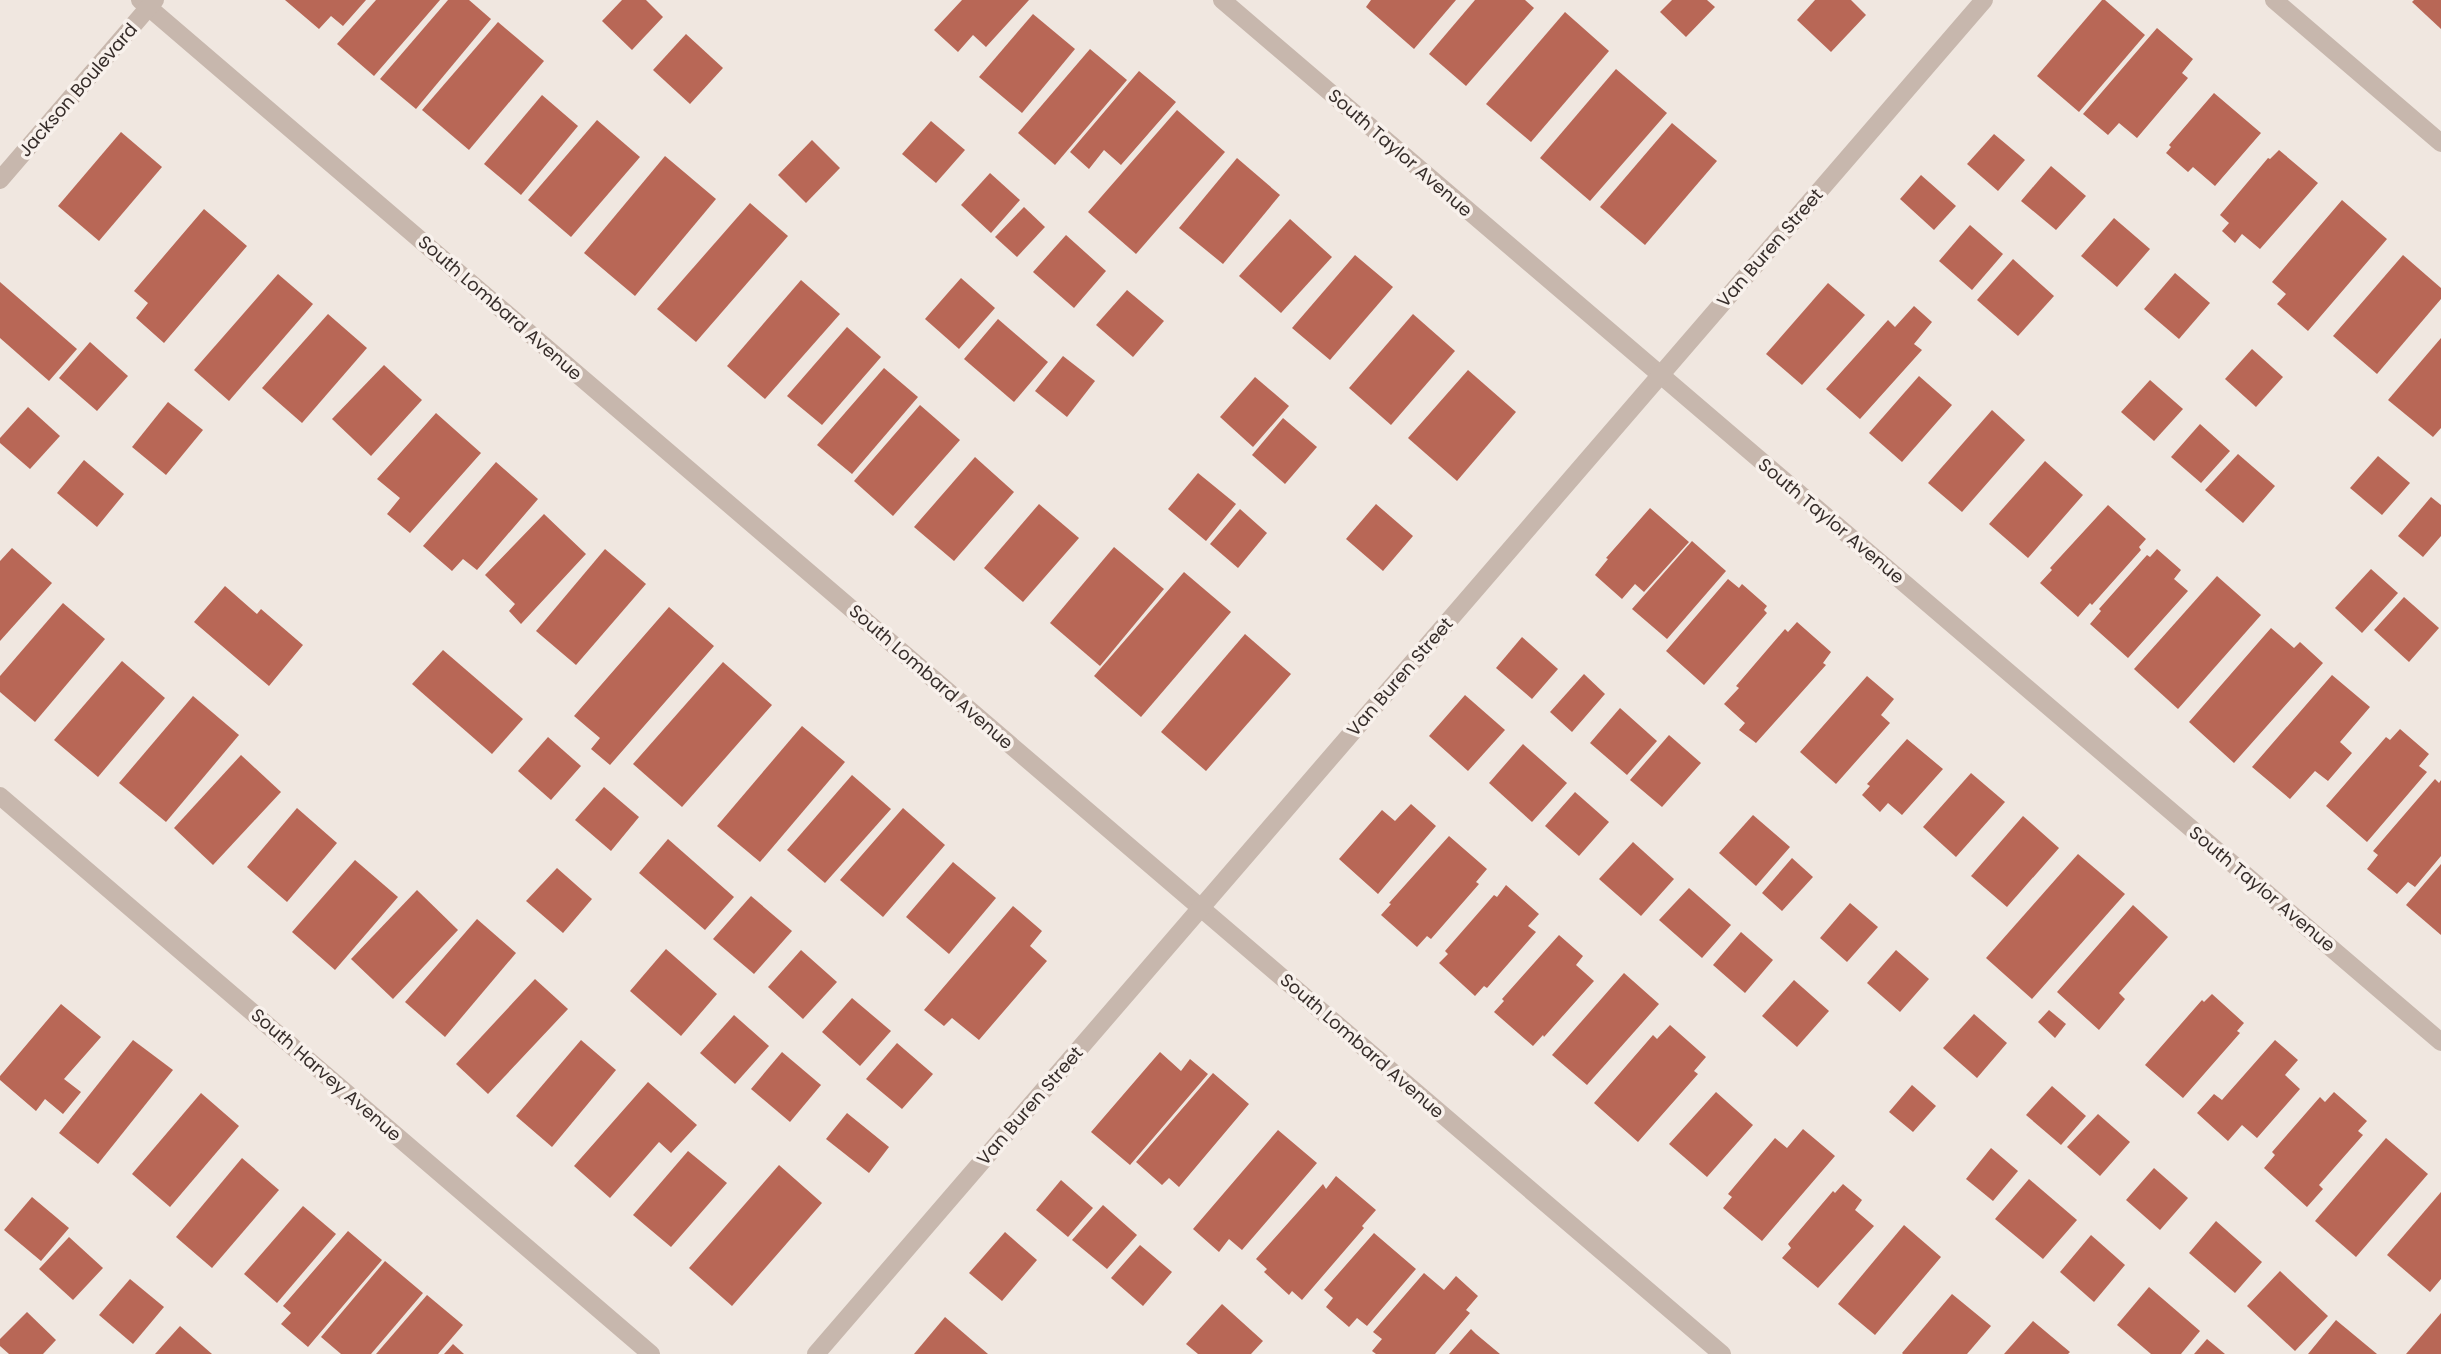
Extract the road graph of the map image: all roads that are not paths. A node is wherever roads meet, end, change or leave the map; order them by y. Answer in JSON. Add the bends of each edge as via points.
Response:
{"nodes":[{"id":1,"x":1222,"y":0,"type":"edge"},
{"id":2,"x":1984,"y":0,"type":"edge"},
{"id":3,"x":2274,"y":0,"type":"edge"},
{"id":4,"x":148,"y":3,"type":"edge"},
{"id":5,"x":2441,"y":143,"type":"edge"},
{"id":6,"x":0,"y":180,"type":"edge"},
{"id":7,"x":1660,"y":375,"type":"junction"},
{"id":8,"x":0,"y":796,"type":"edge"},
{"id":9,"x":1201,"y":908,"type":"junction"},
{"id":10,"x":2441,"y":1042,"type":"edge"},
{"id":11,"x":651,"y":1354,"type":"edge"},
{"id":12,"x":816,"y":1354,"type":"edge"},
{"id":13,"x":1722,"y":1354,"type":"edge"}],
"edges":[{"from":1,"to":7,"type":"street","name":"South Taylor Avenue"},
{"from":2,"to":7,"type":"street","name":"Van Buren Street"},
{"from":3,"to":5,"type":"street"},
{"from":4,"to":6,"type":"street","name":"Jackson Boulevard"},
{"from":4,"to":9,"type":"street","name":"South Lombard Avenue"},
{"from":7,"to":9,"type":"street","name":"Van Buren Street"},
{"from":7,"to":10,"type":"street","name":"South Taylor Avenue"},
{"from":8,"to":11,"type":"street","name":"South Harvey Avenue"},
{"from":9,"to":12,"type":"street","name":"Van Buren Street"},
{"from":9,"to":13,"type":"street","name":"South Lombard Avenue"}]}
